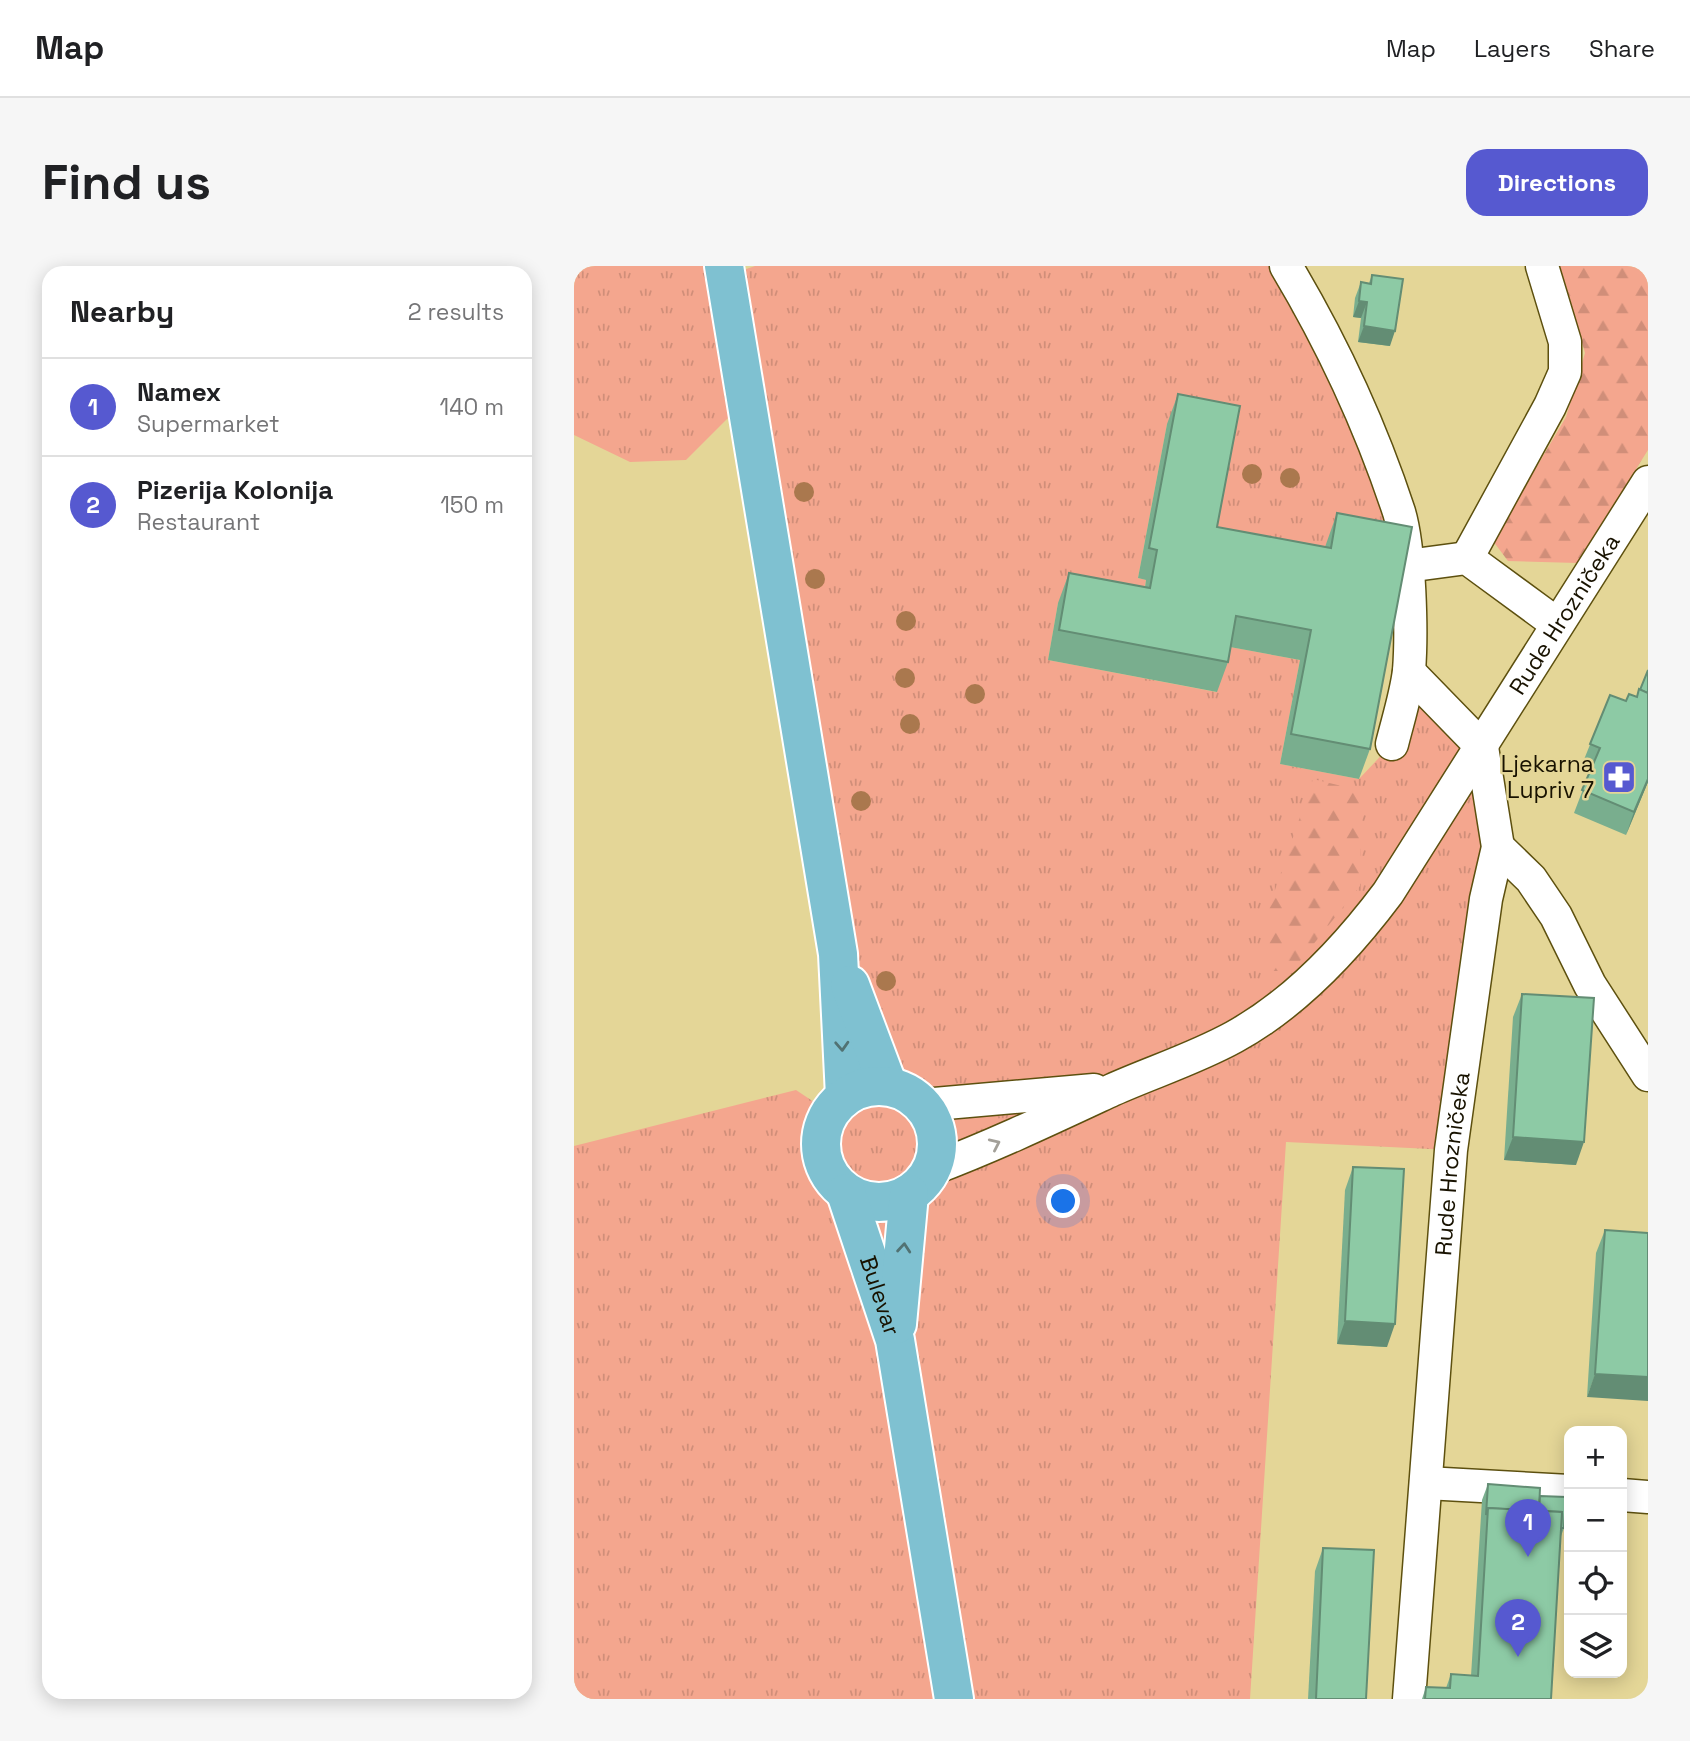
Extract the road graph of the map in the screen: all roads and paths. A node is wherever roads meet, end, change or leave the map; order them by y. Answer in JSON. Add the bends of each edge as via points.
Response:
{"nodes":[{"id":1,"x":724,"y":266,"type":"edge"},
{"id":2,"x":1286,"y":266,"type":"edge"},
{"id":3,"x":1542,"y":266,"type":"edge"},
{"id":4,"x":1648,"y":482,"type":"edge"},
{"id":5,"x":1467,"y":558,"type":"junction"},
{"id":6,"x":1408,"y":566,"type":"junction"},
{"id":7,"x":1557,"y":624,"type":"junction"},
{"id":8,"x":1409,"y":672,"type":"junction"},
{"id":9,"x":1392,"y":744,"type":"dead end"},
{"id":10,"x":1482,"y":747,"type":"junction"},
{"id":11,"x":1499,"y":847,"type":"junction"},
{"id":12,"x":838,"y":954,"type":"junction"},
{"id":13,"x":1648,"y":1075,"type":"edge"},
{"id":14,"x":888,"y":1086,"type":"junction"},
{"id":15,"x":1116,"y":1088,"type":"junction"},
{"id":16,"x":845,"y":1096,"type":"junction"},
{"id":17,"x":923,"y":1105,"type":"junction"},
{"id":18,"x":920,"y":1182,"type":"junction"},
{"id":19,"x":846,"y":1193,"type":"junction"},
{"id":20,"x":895,"y":1340,"type":"junction"},
{"id":21,"x":1426,"y":1483,"type":"junction"},
{"id":22,"x":1564,"y":1491,"type":"edge"},
{"id":23,"x":1627,"y":1495,"type":"edge"},
{"id":24,"x":1648,"y":1497,"type":"edge"},
{"id":25,"x":954,"y":1699,"type":"edge"},
{"id":26,"x":1409,"y":1699,"type":"edge"}],
"edges":[{"from":1,"to":12,"type":"main road"},
{"from":2,"to":6,"type":"street","via":[[1361,414],[1399,514]]},
{"from":3,"to":5,"type":"street","via":[[1565,342],[1565,372]]},
{"from":4,"to":7,"type":"street","name":"Rude Hrozničeka"},
{"from":5,"to":6,"type":"street"},
{"from":5,"to":7,"type":"street"},
{"from":6,"to":8,"type":"street"},
{"from":7,"to":10,"type":"street","name":"Rude Hrozničeka"},
{"from":8,"to":9,"type":"street"},
{"from":8,"to":10,"type":"street"},
{"from":10,"to":11,"type":"street","name":"Rude Hrozničeka"},
{"from":10,"to":15,"type":"street","name":"Rude Hrozničeka","via":[[1388,893],[1327,966],[1236,1036],[1178,1065]]},
{"from":11,"to":13,"type":"street","via":[[1531,879],[1556,916],[1590,985]]},
{"from":11,"to":21,"type":"street","name":"Rude Hrozničeka","via":[[1486,899],[1451,1150]]},
{"from":12,"to":14,"type":"main road"},
{"from":12,"to":16,"type":"main road","one_way":true},
{"from":14,"to":16,"type":"main road","via":[[865,1087]]},
{"from":14,"to":17,"type":"main road","via":[[911,1094]]},
{"from":15,"to":17,"type":"street","name":"Rude Hrozničeka"},
{"from":18,"to":15,"type":"street","name":"Rude Hrozničeka","one_way":true},
{"from":16,"to":19,"type":"main road","via":[[829,1112],[821,1156],[830,1177]]},
{"from":17,"to":18,"type":"main road","via":[[934,1125],[937,1147]]},
{"from":18,"to":19,"type":"main road","via":[[888,1202],[866,1201]]},
{"from":20,"to":18,"type":"main road","name":"Bulevar","one_way":true},
{"from":19,"to":20,"type":"main road","name":"Bulevar"},
{"from":20,"to":25,"type":"main road"},
{"from":21,"to":22,"type":"street"},
{"from":21,"to":26,"type":"street","name":"Rude Hrozničeka"},
{"from":23,"to":24,"type":"street"}]}
